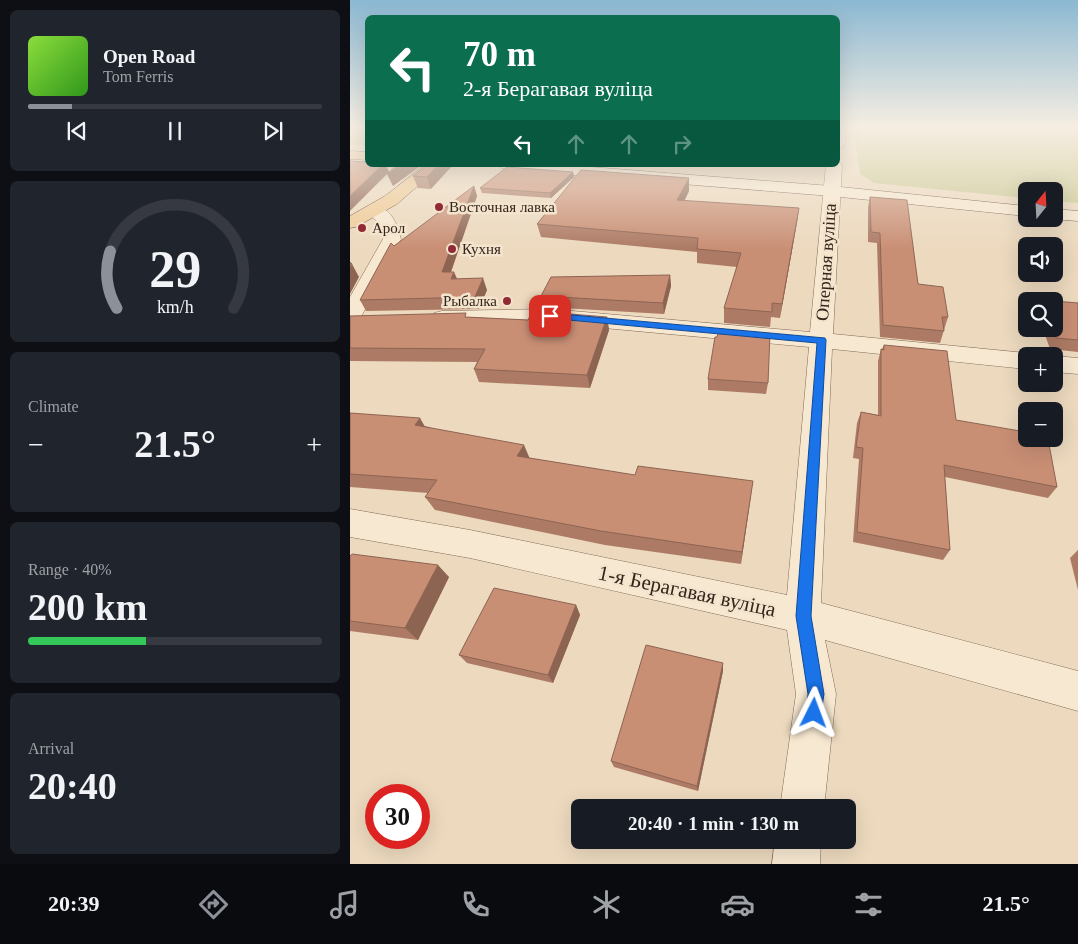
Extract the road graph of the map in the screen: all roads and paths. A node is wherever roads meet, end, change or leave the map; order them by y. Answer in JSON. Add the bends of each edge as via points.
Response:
{"nodes":[{"id":1,"x":430,"y":168,"type":"edge"},
{"id":2,"x":590,"y":168,"type":"edge"},
{"id":3,"x":833,"y":178,"type":"edge"},
{"id":4,"x":376,"y":210,"type":"junction"},
{"id":5,"x":1018,"y":210,"type":"edge"},
{"id":6,"x":1063,"y":215,"type":"edge"},
{"id":7,"x":1078,"y":216,"type":"edge"},
{"id":8,"x":350,"y":223,"type":"edge"},
{"id":9,"x":417,"y":318,"type":"edge"},
{"id":10,"x":356,"y":319,"type":"edge"},
{"id":11,"x":822,"y":340,"type":"junction"},
{"id":12,"x":1018,"y":360,"type":"edge"},
{"id":13,"x":1063,"y":365,"type":"edge"},
{"id":14,"x":1078,"y":366,"type":"edge"},
{"id":15,"x":350,"y":523,"type":"edge"},
{"id":16,"x":803,"y":616,"type":"junction"},
{"id":17,"x":1078,"y":691,"type":"edge"},
{"id":18,"x":803,"y":799,"type":"edge"},
{"id":19,"x":797,"y":849,"type":"edge"},
{"id":20,"x":796,"y":864,"type":"edge"}],
"edges":[{"from":1,"to":4,"type":"main road"},
{"from":2,"to":3,"type":"street"},
{"from":3,"to":5,"type":"street"},
{"from":3,"to":11,"type":"street","name":"Оперная вуліца"},
{"from":4,"to":8,"type":"main road"},
{"from":4,"to":10,"type":"street","via":[[388,222],[392,239]]},
{"from":6,"to":7,"type":"street"},
{"from":9,"to":11,"type":"street","via":[[550,316]]},
{"from":11,"to":12,"type":"street"},
{"from":11,"to":16,"type":"street","name":"Оперная вуліца"},
{"from":13,"to":14,"type":"street"},
{"from":15,"to":16,"type":"street","name":"1-я Берагавая вуліца","via":[[470,544]]},
{"from":16,"to":17,"type":"street","name":"1-я Берагавая вуліца"},
{"from":16,"to":18,"type":"street","name":"Оперная вуліца","via":[[816,694]]},
{"from":19,"to":20,"type":"street"}]}
